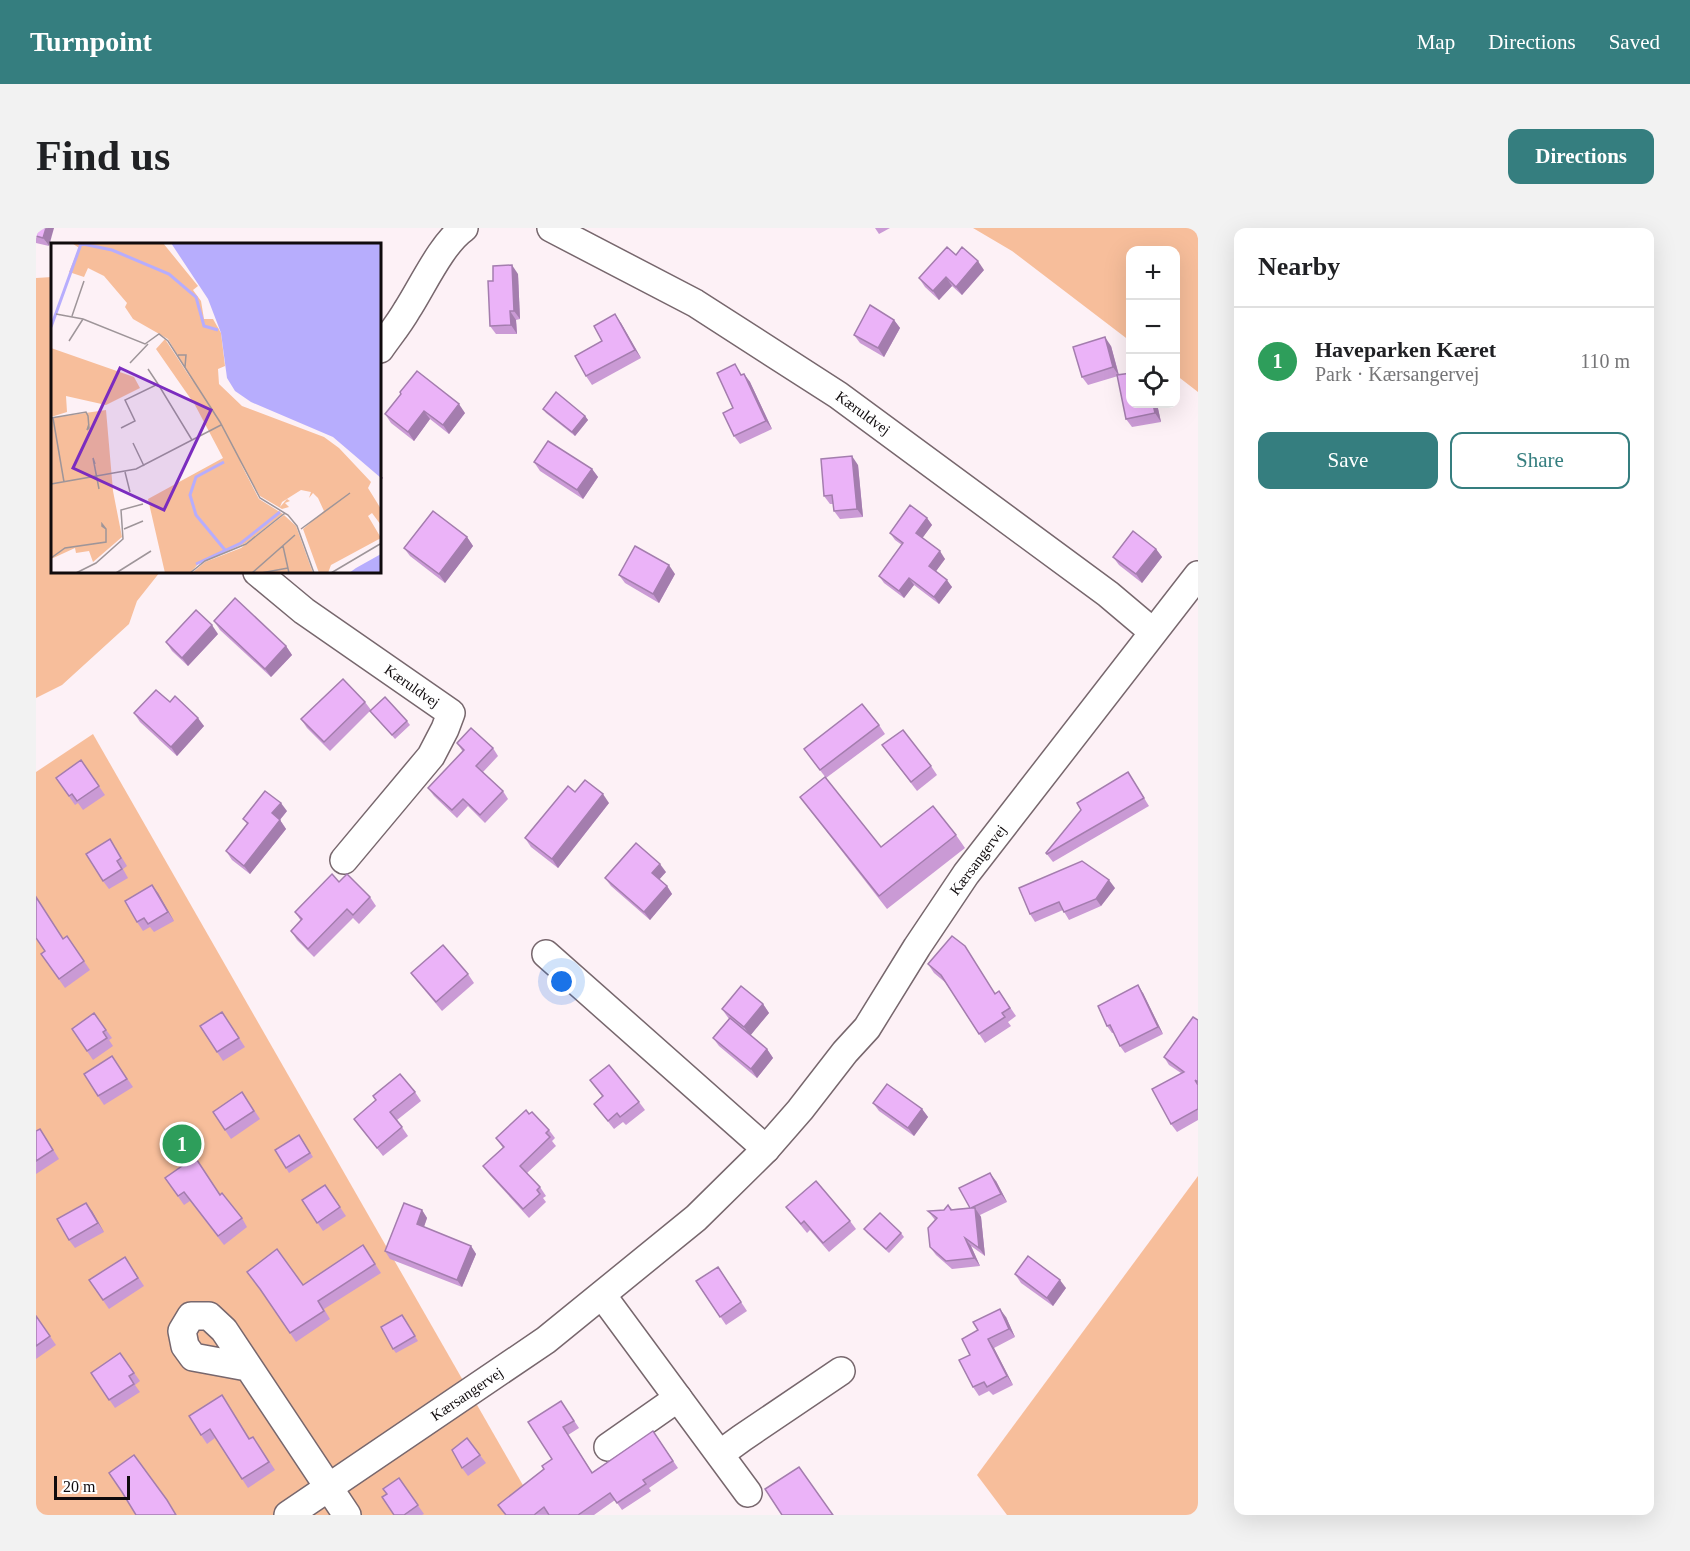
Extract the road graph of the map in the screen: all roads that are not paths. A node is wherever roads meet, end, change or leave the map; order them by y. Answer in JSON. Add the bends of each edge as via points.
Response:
{"nodes":[{"id":1,"x":464,"y":228,"type":"edge"},
{"id":2,"x":551,"y":228,"type":"edge"},
{"id":3,"x":381,"y":348,"type":"edge"},
{"id":4,"x":258,"y":573,"type":"edge"},
{"id":5,"x":1198,"y":574,"type":"edge"},
{"id":6,"x":1153,"y":632,"type":"junction"},
{"id":7,"x":344,"y":860,"type":"dead end"},
{"id":8,"x":546,"y":954,"type":"dead end"},
{"id":9,"x":766,"y":1149,"type":"junction"},
{"id":10,"x":602,"y":1295,"type":"junction"},
{"id":11,"x":248,"y":1367,"type":"dead end"},
{"id":12,"x":841,"y":1371,"type":"dead end"},
{"id":13,"x":678,"y":1398,"type":"junction"},
{"id":14,"x":608,"y":1447,"type":"dead end"},
{"id":15,"x":720,"y":1454,"type":"junction"},
{"id":16,"x":329,"y":1487,"type":"junction"},
{"id":17,"x":748,"y":1493,"type":"dead end"},
{"id":18,"x":288,"y":1515,"type":"edge"},
{"id":19,"x":347,"y":1515,"type":"edge"}],
"edges":[{"from":1,"to":3,"type":"street","via":[[442,254]]},
{"from":2,"to":6,"type":"street","name":"Kæruldvej","via":[[695,303],[838,395],[1108,594]]},
{"from":4,"to":7,"type":"street","name":"Kæruldvej","via":[[304,611],[451,713],[431,756]]},
{"from":5,"to":6,"type":"street","name":"Kærsangervej"},
{"from":6,"to":9,"type":"street","name":"Kærsangervej","via":[[966,874],[867,1028]]},
{"from":8,"to":9,"type":"street"},
{"from":9,"to":10,"type":"street","name":"Kærsangervej","via":[[696,1218]]},
{"from":10,"to":13,"type":"street"},
{"from":10,"to":16,"type":"street","name":"Kærsangervej","via":[[546,1340]]},
{"from":11,"to":16,"type":"street"},
{"from":12,"to":15,"type":"street"},
{"from":13,"to":14,"type":"street"},
{"from":13,"to":15,"type":"street"},
{"from":15,"to":17,"type":"street"},
{"from":16,"to":18,"type":"street","name":"Kærsangervej"},
{"from":16,"to":19,"type":"street"}]}
